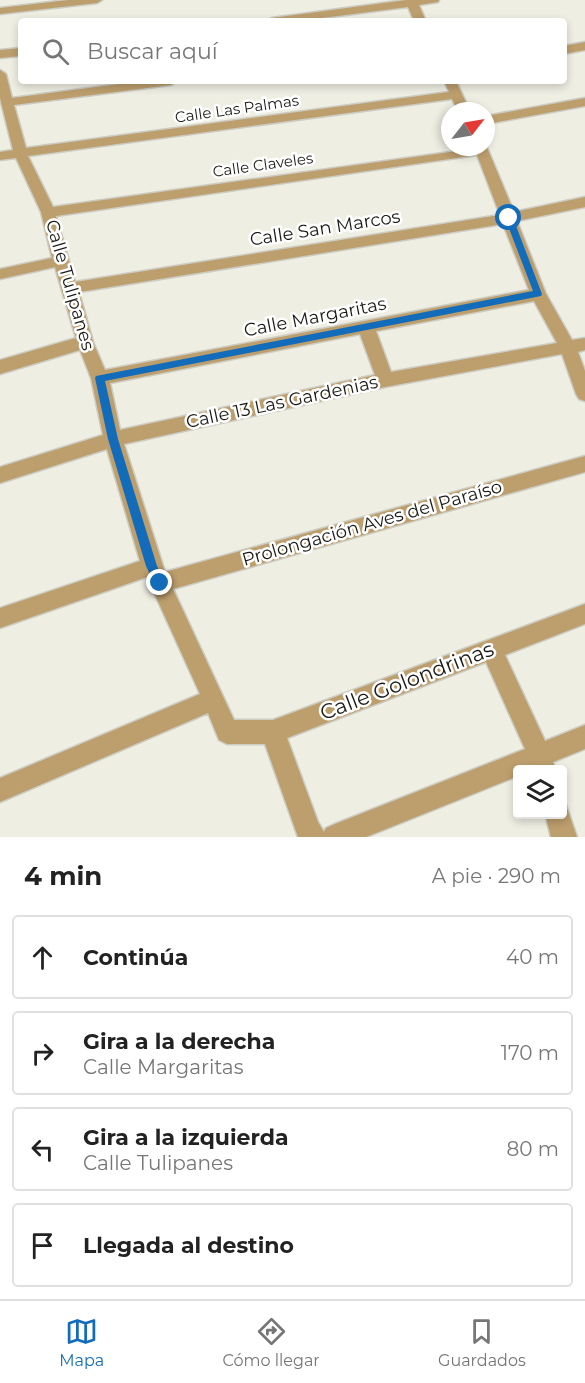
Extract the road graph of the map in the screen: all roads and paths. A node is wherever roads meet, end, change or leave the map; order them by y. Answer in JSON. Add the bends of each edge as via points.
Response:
{"nodes":[{"id":1,"x":97,"y":0,"type":"edge"},
{"id":2,"x":434,"y":0,"type":"edge"},
{"id":3,"x":412,"y":2,"type":"edge"},
{"id":4,"x":0,"y":11,"type":"edge"},
{"id":5,"x":294,"y":18,"type":"edge"},
{"id":6,"x":419,"y":18,"type":"edge"},
{"id":7,"x":585,"y":46,"type":"edge"},
{"id":8,"x":567,"y":49,"type":"edge"},
{"id":9,"x":18,"y":52,"type":"edge"},
{"id":10,"x":0,"y":54,"type":"edge"},
{"id":11,"x":0,"y":74,"type":"edge"},
{"id":12,"x":148,"y":84,"type":"edge"},
{"id":13,"x":452,"y":84,"type":"edge"},
{"id":14,"x":457,"y":95,"type":"junction"},
{"id":15,"x":8,"y":102,"type":"junction"},
{"id":16,"x":460,"y":102,"type":"edge"},
{"id":17,"x":585,"y":102,"type":"edge"},
{"id":18,"x":495,"y":118,"type":"edge"},
{"id":19,"x":441,"y":154,"type":"edge"},
{"id":20,"x":21,"y":155,"type":"junction"},
{"id":21,"x":0,"y":156,"type":"edge"},
{"id":22,"x":485,"y":156,"type":"edge"},
{"id":23,"x":585,"y":202,"type":"edge"},
{"id":24,"x":48,"y":212,"type":"junction"},
{"id":25,"x":509,"y":218,"type":"junction"},
{"id":26,"x":60,"y":261,"type":"junction"},
{"id":27,"x":0,"y":274,"type":"edge"},
{"id":28,"x":70,"y":288,"type":"junction"},
{"id":29,"x":538,"y":294,"type":"junction"},
{"id":30,"x":366,"y":327,"type":"junction"},
{"id":31,"x":85,"y":342,"type":"junction"},
{"id":32,"x":576,"y":346,"type":"edge"},
{"id":33,"x":0,"y":367,"type":"edge"},
{"id":34,"x":100,"y":378,"type":"junction"},
{"id":35,"x":385,"y":380,"type":"junction"},
{"id":36,"x":585,"y":394,"type":"edge"},
{"id":37,"x":113,"y":439,"type":"junction"},
{"id":38,"x":585,"y":464,"type":"edge"},
{"id":39,"x":0,"y":475,"type":"edge"},
{"id":40,"x":156,"y":575,"type":"junction"},
{"id":41,"x":585,"y":614,"type":"edge"},
{"id":42,"x":0,"y":618,"type":"edge"},
{"id":43,"x":491,"y":649,"type":"junction"},
{"id":44,"x":214,"y":699,"type":"junction"},
{"id":45,"x":227,"y":732,"type":"joint"},
{"id":46,"x":273,"y":732,"type":"junction"},
{"id":47,"x":585,"y":736,"type":"edge"},
{"id":48,"x":542,"y":762,"type":"edge"},
{"id":49,"x":0,"y":790,"type":"edge"},
{"id":50,"x":559,"y":819,"type":"edge"},
{"id":51,"x":314,"y":837,"type":"edge"},
{"id":52,"x":335,"y":837,"type":"edge"},
{"id":53,"x":564,"y":837,"type":"edge"}],
"edges":[{"from":1,"to":4,"type":"street"},
{"from":2,"to":3,"type":"street"},
{"from":3,"to":5,"type":"street"},
{"from":3,"to":6,"type":"street"},
{"from":7,"to":8,"type":"street"},
{"from":9,"to":10,"type":"street"},
{"from":11,"to":15,"type":"street","name":"Calle Tulipanes"},
{"from":12,"to":15,"type":"street"},
{"from":13,"to":14,"type":"street"},
{"from":14,"to":16,"type":"street"},
{"from":14,"to":20,"type":"street","name":"Calle Las Palmas"},
{"from":15,"to":20,"type":"street","name":"Calle Tulipanes"},
{"from":17,"to":18,"type":"street"},
{"from":19,"to":24,"type":"street","name":"Calle Claveles"},
{"from":20,"to":21,"type":"street","name":"Calle Las Palmas"},
{"from":20,"to":24,"type":"street","name":"Calle Tulipanes"},
{"from":22,"to":25,"type":"street"},
{"from":23,"to":25,"type":"street","name":"Calle San Marcos"},
{"from":24,"to":26,"type":"street","name":"Calle Tulipanes"},
{"from":25,"to":28,"type":"street","name":"Calle San Marcos"},
{"from":25,"to":29,"type":"street"},
{"from":26,"to":27,"type":"street"},
{"from":26,"to":28,"type":"street","name":"Calle Tulipanes"},
{"from":28,"to":31,"type":"street","name":"Calle Tulipanes"},
{"from":29,"to":30,"type":"street","name":"Calle Margaritas"},
{"from":29,"to":32,"type":"street"},
{"from":30,"to":34,"type":"street","name":"Calle Margaritas"},
{"from":30,"to":35,"type":"street"},
{"from":31,"to":33,"type":"street"},
{"from":31,"to":34,"type":"street","name":"Calle Tulipanes"},
{"from":32,"to":35,"type":"street","name":"Calle 13 Las Gardenias"},
{"from":32,"to":36,"type":"street"},
{"from":34,"to":37,"type":"street","name":"Calle Tulipanes"},
{"from":35,"to":37,"type":"street","name":"Calle 13 Las Gardenias"},
{"from":37,"to":39,"type":"street","name":"Calle 13 Las Gardenias"},
{"from":37,"to":40,"type":"street","name":"Calle Tulipanes"},
{"from":38,"to":40,"type":"street","name":"Prolongación Aves del Paraíso"},
{"from":40,"to":42,"type":"street","name":"Prolongación Aves del Paraíso"},
{"from":40,"to":44,"type":"street","name":"Calle Tulipanes"},
{"from":41,"to":43,"type":"street","name":"Calle Golondrinas"},
{"from":43,"to":46,"type":"street","name":"Calle Golondrinas"},
{"from":43,"to":48,"type":"street"},
{"from":44,"to":45,"type":"street","name":"Calle Tulipanes"},
{"from":44,"to":49,"type":"street"},
{"from":45,"to":46,"type":"street","name":"Calle Golondrinas"},
{"from":46,"to":51,"type":"street","via":[[308,830]]},
{"from":47,"to":48,"type":"street"},
{"from":48,"to":52,"type":"street"},
{"from":50,"to":53,"type":"street"}]}
